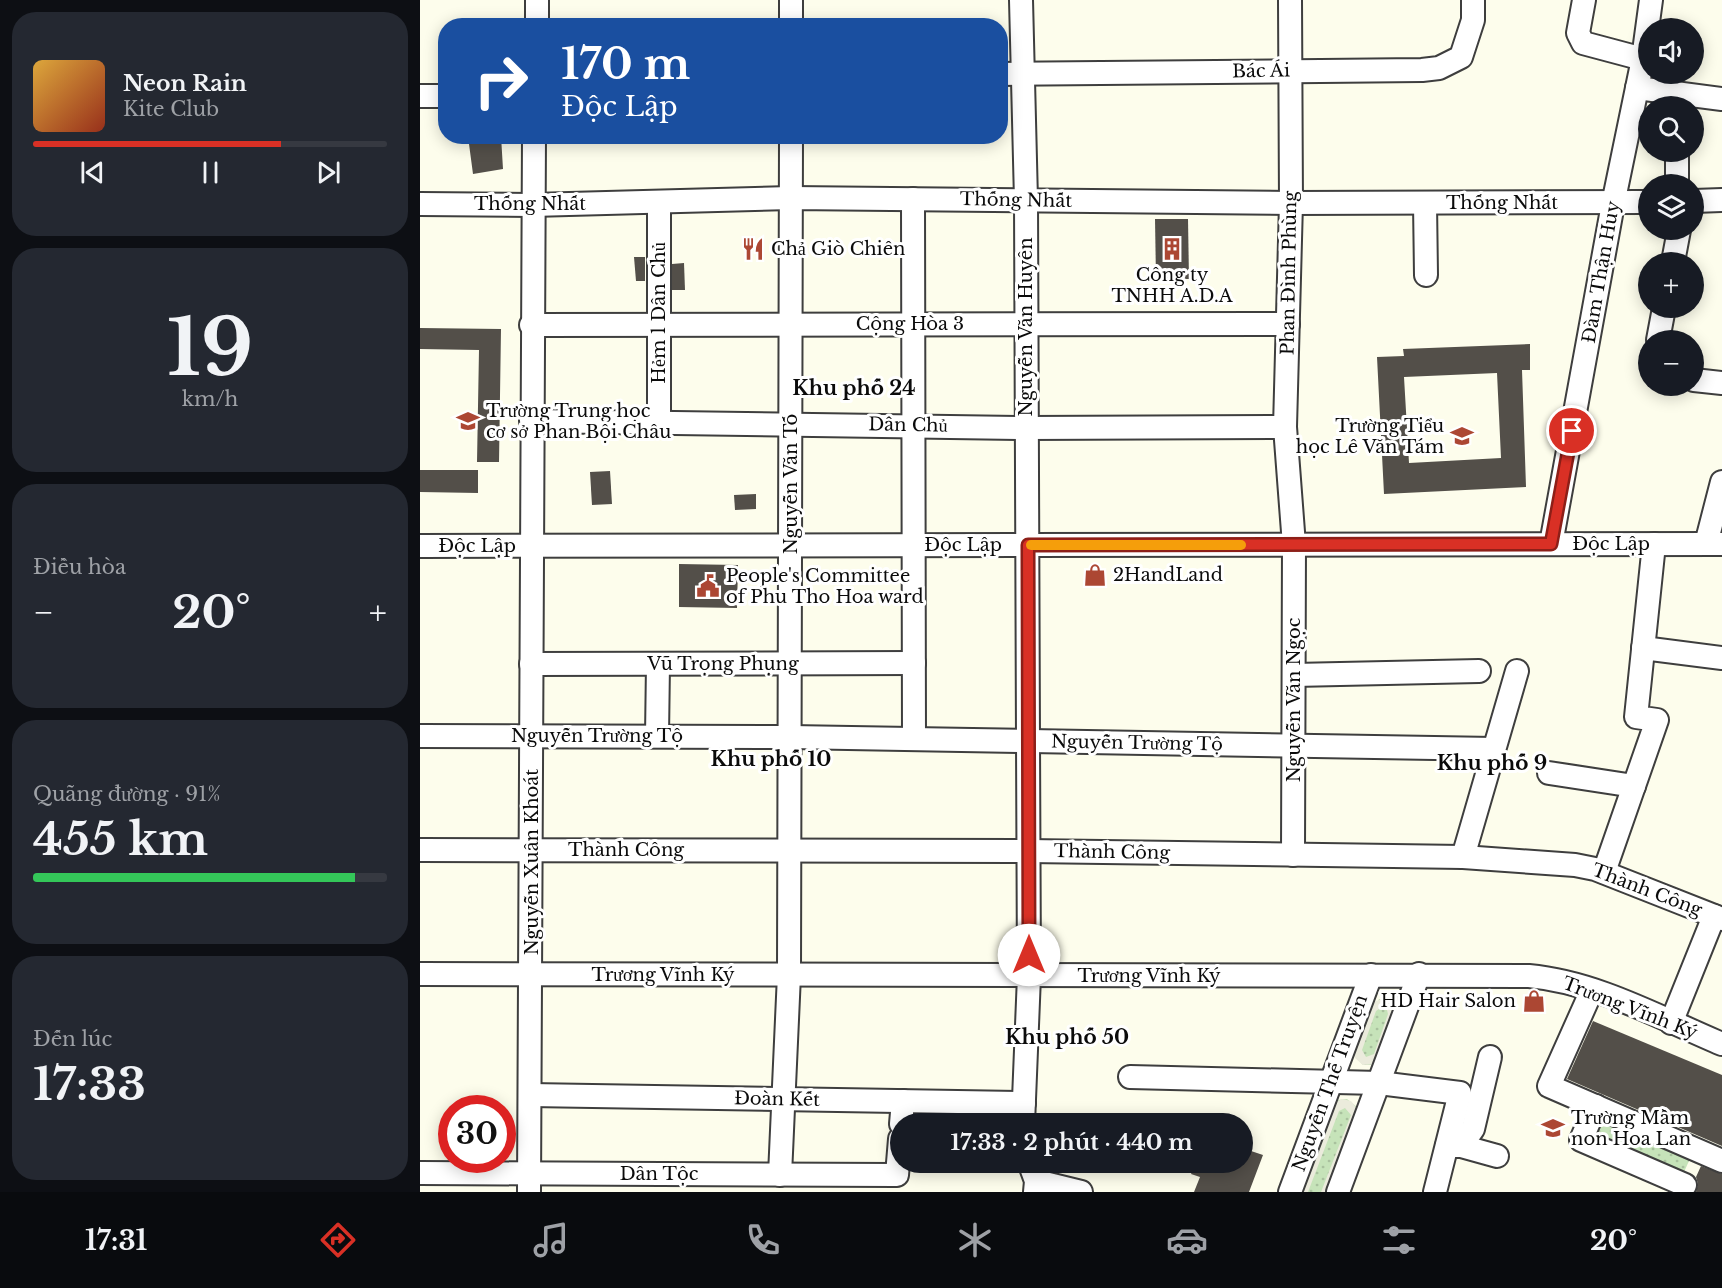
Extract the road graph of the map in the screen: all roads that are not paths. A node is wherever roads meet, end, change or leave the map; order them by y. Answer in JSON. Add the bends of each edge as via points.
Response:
{"nodes":[{"id":1,"x":537,"y":0,"type":"edge"},
{"id":2,"x":791,"y":0,"type":"edge"},
{"id":3,"x":1021,"y":0,"type":"edge"},
{"id":4,"x":1290,"y":0,"type":"edge"},
{"id":5,"x":1473,"y":0,"type":"edge"},
{"id":6,"x":1584,"y":0,"type":"edge"},
{"id":7,"x":1651,"y":0,"type":"edge"},
{"id":8,"x":537,"y":18,"type":"edge"},
{"id":9,"x":791,"y":18,"type":"edge"},
{"id":10,"x":1649,"y":18,"type":"edge"},
{"id":11,"x":1638,"y":58,"type":"edge"},
{"id":12,"x":1290,"y":70,"type":"junction"},
{"id":13,"x":1011,"y":74,"type":"edge"},
{"id":14,"x":1638,"y":83,"type":"edge"},
{"id":15,"x":1637,"y":88,"type":"junction"},
{"id":16,"x":420,"y":96,"type":"edge"},
{"id":17,"x":438,"y":96,"type":"edge"},
{"id":18,"x":1722,"y":99,"type":"edge"},
{"id":19,"x":534,"y":144,"type":"edge"},
{"id":20,"x":791,"y":144,"type":"edge"},
{"id":21,"x":792,"y":198,"type":"junction"},
{"id":22,"x":913,"y":199,"type":"junction"},
{"id":23,"x":1026,"y":200,"type":"junction"},
{"id":24,"x":1722,"y":200,"type":"edge"},
{"id":25,"x":1704,"y":201,"type":"edge"},
{"id":26,"x":659,"y":202,"type":"junction"},
{"id":27,"x":1291,"y":203,"type":"junction"},
{"id":28,"x":1425,"y":203,"type":"junction"},
{"id":29,"x":1638,"y":203,"type":"edge"},
{"id":30,"x":420,"y":204,"type":"edge"},
{"id":31,"x":1613,"y":204,"type":"junction"},
{"id":32,"x":532,"y":205,"type":"junction"},
{"id":33,"x":1426,"y":275,"type":"dead end"},
{"id":34,"x":1027,"y":323,"type":"junction"},
{"id":35,"x":1288,"y":324,"type":"junction"},
{"id":36,"x":531,"y":325,"type":"junction"},
{"id":37,"x":791,"y":325,"type":"junction"},
{"id":38,"x":913,"y":325,"type":"junction"},
{"id":39,"x":659,"y":327,"type":"junction"},
{"id":40,"x":1704,"y":381,"type":"edge"},
{"id":41,"x":1722,"y":383,"type":"edge"},
{"id":42,"x":531,"y":421,"type":"junction"},
{"id":43,"x":790,"y":423,"type":"junction"},
{"id":44,"x":659,"y":424,"type":"junction"},
{"id":45,"x":913,"y":425,"type":"junction"},
{"id":46,"x":1286,"y":427,"type":"junction"},
{"id":47,"x":1026,"y":428,"type":"junction"},
{"id":48,"x":1722,"y":482,"type":"edge"},
{"id":49,"x":1551,"y":544,"type":"junction"},
{"id":50,"x":1654,"y":544,"type":"junction"},
{"id":51,"x":1714,"y":544,"type":"edge"},
{"id":52,"x":791,"y":545,"type":"junction"},
{"id":53,"x":913,"y":545,"type":"junction"},
{"id":54,"x":1028,"y":545,"type":"junction"},
{"id":55,"x":1294,"y":545,"type":"junction"},
{"id":56,"x":420,"y":546,"type":"edge"},
{"id":57,"x":531,"y":546,"type":"junction"},
{"id":58,"x":1643,"y":648,"type":"junction"},
{"id":59,"x":1722,"y":658,"type":"edge"},
{"id":60,"x":791,"y":663,"type":"junction"},
{"id":61,"x":914,"y":663,"type":"junction"},
{"id":62,"x":531,"y":664,"type":"junction"},
{"id":63,"x":658,"y":664,"type":"junction"},
{"id":64,"x":1517,"y":670,"type":"dead end"},
{"id":65,"x":1479,"y":671,"type":"dead end"},
{"id":66,"x":1294,"y":675,"type":"junction"},
{"id":67,"x":420,"y":735,"type":"edge"},
{"id":68,"x":531,"y":736,"type":"junction"},
{"id":69,"x":657,"y":736,"type":"junction"},
{"id":70,"x":791,"y":737,"type":"junction"},
{"id":71,"x":914,"y":739,"type":"junction"},
{"id":72,"x":1028,"y":741,"type":"junction"},
{"id":73,"x":1294,"y":746,"type":"junction"},
{"id":74,"x":1494,"y":749,"type":"junction"},
{"id":75,"x":1549,"y":773,"type":"dead end"},
{"id":76,"x":1634,"y":786,"type":"junction"},
{"id":77,"x":532,"y":849,"type":"junction"},
{"id":78,"x":420,"y":850,"type":"edge"},
{"id":79,"x":790,"y":851,"type":"junction"},
{"id":80,"x":1028,"y":851,"type":"junction"},
{"id":81,"x":1293,"y":855,"type":"junction"},
{"id":82,"x":1463,"y":857,"type":"junction"},
{"id":83,"x":1604,"y":872,"type":"junction"},
{"id":84,"x":1718,"y":917,"type":"edge"},
{"id":85,"x":420,"y":974,"type":"edge"},
{"id":86,"x":1419,"y":974,"type":"junction"},
{"id":87,"x":532,"y":975,"type":"junction"},
{"id":88,"x":789,"y":975,"type":"junction"},
{"id":89,"x":1371,"y":975,"type":"junction"},
{"id":90,"x":1029,"y":976,"type":"junction"},
{"id":91,"x":1592,"y":990,"type":"junction"},
{"id":92,"x":1671,"y":1023,"type":"junction"},
{"id":93,"x":1722,"y":1044,"type":"edge"},
{"id":94,"x":1490,"y":1057,"type":"dead end"},
{"id":95,"x":1130,"y":1077,"type":"dead end"},
{"id":96,"x":1331,"y":1082,"type":"junction"},
{"id":97,"x":1378,"y":1083,"type":"junction"},
{"id":98,"x":530,"y":1095,"type":"junction"},
{"id":99,"x":784,"y":1099,"type":"junction"},
{"id":100,"x":903,"y":1101,"type":"junction"},
{"id":101,"x":1596,"y":1106,"type":"junction"},
{"id":102,"x":902,"y":1113,"type":"edge"},
{"id":103,"x":1024,"y":1113,"type":"edge"},
{"id":104,"x":1454,"y":1146,"type":"junction"},
{"id":105,"x":1700,"y":1151,"type":"junction"},
{"id":106,"x":1497,"y":1156,"type":"dead end"},
{"id":107,"x":1722,"y":1161,"type":"edge"},
{"id":108,"x":420,"y":1173,"type":"edge"},
{"id":109,"x":897,"y":1173,"type":"edge"},
{"id":110,"x":780,"y":1175,"type":"junction"},
{"id":111,"x":1033,"y":1178,"type":"edge"},
{"id":112,"x":529,"y":1183,"type":"edge"},
{"id":113,"x":1684,"y":1189,"type":"edge"},
{"id":114,"x":1081,"y":1192,"type":"edge"},
{"id":115,"x":1290,"y":1192,"type":"edge"},
{"id":116,"x":1338,"y":1192,"type":"edge"},
{"id":117,"x":1435,"y":1192,"type":"edge"}],
"edges":[{"from":1,"to":8,"type":"street"},
{"from":2,"to":9,"type":"street"},
{"from":3,"to":13,"type":"street","name":"Nguyễn Văn Huyên"},
{"from":4,"to":12,"type":"street","name":"Phan Đình Phùng"},
{"from":5,"to":12,"type":"street","name":"Bác Ái","via":[[1473,20],[1461,57],[1439,68]]},
{"from":6,"to":11,"type":"street","via":[[1578,33],[1583,43]]},
{"from":7,"to":10,"type":"street","name":"Đàm Thận Huy"},
{"from":12,"to":13,"type":"street","name":"Bác Ái"},
{"from":12,"to":27,"type":"street","name":"Phan Đình Phùng"},
{"from":13,"to":23,"type":"street","name":"Nguyễn Văn Huyên"},
{"from":14,"to":15,"type":"street","name":"Đàm Thận Huy"},
{"from":15,"to":18,"type":"street"},
{"from":15,"to":31,"type":"street","name":"Đàm Thận Huy"},
{"from":16,"to":17,"type":"street"},
{"from":19,"to":32,"type":"street","name":"Nguyễn Xuân Khoát"},
{"from":20,"to":21,"type":"street","name":"Nguyễn Văn Tố"},
{"from":21,"to":22,"type":"street","name":"Thống Nhất"},
{"from":21,"to":26,"type":"street","name":"Thống Nhất"},
{"from":21,"to":37,"type":"street","name":"Nguyễn Văn Tố"},
{"from":22,"to":23,"type":"street","name":"Thống Nhất"},
{"from":22,"to":38,"type":"street"},
{"from":23,"to":27,"type":"street","name":"Thống Nhất"},
{"from":23,"to":34,"type":"street","name":"Nguyễn Văn Huyên"},
{"from":24,"to":25,"type":"street"},
{"from":26,"to":32,"type":"street","name":"Thống Nhất"},
{"from":26,"to":39,"type":"street","name":"Hẻm 1 Dân Chủ"},
{"from":27,"to":28,"type":"street","name":"Thống Nhất"},
{"from":27,"to":35,"type":"street","name":"Phan Đình Phùng"},
{"from":28,"to":31,"type":"street","name":"Thống Nhất"},
{"from":28,"to":33,"type":"street"},
{"from":29,"to":31,"type":"street","name":"Thống Nhất"},
{"from":30,"to":32,"type":"street","name":"Thống Nhất"},
{"from":31,"to":49,"type":"street","name":"Đàm Thận Huy"},
{"from":32,"to":36,"type":"street","name":"Nguyễn Xuân Khoát"},
{"from":34,"to":35,"type":"street","name":"Cộng Hòa 3"},
{"from":34,"to":38,"type":"street","name":"Cộng Hòa 3"},
{"from":34,"to":47,"type":"street","name":"Nguyễn Văn Huyên"},
{"from":35,"to":46,"type":"street","name":"Phan Đình Phùng"},
{"from":36,"to":39,"type":"street","name":"Cộng Hòa 3"},
{"from":36,"to":42,"type":"street","name":"Nguyễn Xuân Khoát"},
{"from":37,"to":38,"type":"street","name":"Cộng Hòa 3"},
{"from":37,"to":39,"type":"street","name":"Cộng Hòa 3"},
{"from":37,"to":43,"type":"street","name":"Nguyễn Văn Tố"},
{"from":38,"to":45,"type":"street"},
{"from":39,"to":44,"type":"street","name":"Hẻm 1 Dân Chủ"},
{"from":40,"to":41,"type":"street"},
{"from":42,"to":44,"type":"street","name":"Dân Chủ"},
{"from":42,"to":57,"type":"street","name":"Nguyễn Xuân Khoát"},
{"from":43,"to":44,"type":"street","name":"Dân Chủ"},
{"from":43,"to":45,"type":"street","name":"Dân Chủ"},
{"from":43,"to":52,"type":"street","name":"Nguyễn Văn Tố"},
{"from":45,"to":47,"type":"street","name":"Dân Chủ"},
{"from":45,"to":53,"type":"street"},
{"from":46,"to":47,"type":"street","name":"Dân Chủ"},
{"from":46,"to":55,"type":"street","name":"Phan Đình Phùng"},
{"from":47,"to":54,"type":"street","name":"Nguyễn Văn Huyên"},
{"from":48,"to":51,"type":"street"},
{"from":49,"to":50,"type":"street","name":"Độc Lập"},
{"from":49,"to":55,"type":"street","name":"Độc Lập"},
{"from":50,"to":51,"type":"street","name":"Độc Lập"},
{"from":50,"to":58,"type":"street"},
{"from":52,"to":53,"type":"street","name":"Độc Lập"},
{"from":52,"to":57,"type":"street","name":"Độc Lập"},
{"from":52,"to":60,"type":"street","name":"Nguyễn Văn Tố"},
{"from":53,"to":54,"type":"street","name":"Độc Lập"},
{"from":53,"to":61,"type":"street"},
{"from":54,"to":55,"type":"street","name":"Độc Lập"},
{"from":54,"to":72,"type":"street","name":"Nguyễn Văn Huyên"},
{"from":55,"to":66,"type":"street","name":"Nguyễn Văn Ngọc"},
{"from":56,"to":57,"type":"street","name":"Độc Lập"},
{"from":57,"to":62,"type":"street","name":"Nguyễn Xuân Khoát"},
{"from":58,"to":59,"type":"street"},
{"from":58,"to":76,"type":"street","via":[[1636,717],[1657,720]]},
{"from":60,"to":61,"type":"street","name":"Vũ Trọng Phụng"},
{"from":60,"to":63,"type":"street","name":"Vũ Trọng Phụng"},
{"from":60,"to":70,"type":"street","name":"Nguyễn Văn Tố"},
{"from":61,"to":71,"type":"street"},
{"from":62,"to":63,"type":"street","name":"Vũ Trọng Phụng"},
{"from":62,"to":68,"type":"street","name":"Nguyễn Xuân Khoát"},
{"from":63,"to":69,"type":"street"},
{"from":64,"to":74,"type":"street"},
{"from":65,"to":66,"type":"street"},
{"from":66,"to":73,"type":"street","name":"Nguyễn Văn Ngọc"},
{"from":67,"to":68,"type":"street","name":"Nguyễn Trường Tộ"},
{"from":68,"to":69,"type":"street","name":"Nguyễn Trường Tộ"},
{"from":68,"to":77,"type":"street","name":"Nguyễn Xuân Khoát"},
{"from":69,"to":70,"type":"street","name":"Nguyễn Trường Tộ"},
{"from":70,"to":71,"type":"street","name":"Nguyễn Trường Tộ"},
{"from":70,"to":79,"type":"street","name":"Nguyễn Văn Tố"},
{"from":71,"to":72,"type":"street","name":"Nguyễn Trường Tộ"},
{"from":72,"to":73,"type":"street","name":"Nguyễn Trường Tộ"},
{"from":72,"to":80,"type":"street","name":"Nguyễn Văn Huyên"},
{"from":73,"to":74,"type":"street","name":"Nguyễn Trường Tộ"},
{"from":73,"to":81,"type":"street","name":"Nguyễn Văn Ngọc"},
{"from":74,"to":82,"type":"street"},
{"from":75,"to":76,"type":"street"},
{"from":76,"to":83,"type":"street"},
{"from":77,"to":78,"type":"street","name":"Thành Công"},
{"from":77,"to":79,"type":"street","name":"Thành Công"},
{"from":77,"to":87,"type":"street","name":"Nguyễn Xuân Khoát"},
{"from":79,"to":80,"type":"street","name":"Thành Công"},
{"from":79,"to":88,"type":"street","name":"Nguyễn Văn Tố"},
{"from":80,"to":81,"type":"street","name":"Thành Công"},
{"from":80,"to":90,"type":"street","name":"Nguyễn Văn Huyên"},
{"from":81,"to":82,"type":"street","name":"Thành Công"},
{"from":82,"to":83,"type":"street","name":"Thành Công","via":[[1575,865]]},
{"from":83,"to":84,"type":"street","name":"Thành Công"},
{"from":84,"to":92,"type":"street"},
{"from":85,"to":87,"type":"street","name":"Trương Vĩnh Ký"},
{"from":86,"to":89,"type":"street","name":"Trương Vĩnh Ký"},
{"from":86,"to":91,"type":"street","name":"Trương Vĩnh Ký","via":[[1529,976]]},
{"from":86,"to":97,"type":"street"},
{"from":87,"to":88,"type":"street","name":"Trương Vĩnh Ký"},
{"from":87,"to":98,"type":"street","name":"Nguyễn Xuân Khoát"},
{"from":88,"to":90,"type":"street","name":"Trương Vĩnh Ký"},
{"from":88,"to":99,"type":"street","name":"Nguyễn Văn Tố"},
{"from":89,"to":90,"type":"street","name":"Trương Vĩnh Ký"},
{"from":89,"to":96,"type":"street","name":"Nguyễn Thế Truyện"},
{"from":90,"to":103,"type":"street","name":"Nguyễn Văn Huyên"},
{"from":91,"to":92,"type":"street","name":"Trương Vĩnh Ký"},
{"from":91,"to":101,"type":"street","via":[[1550,1086]]},
{"from":92,"to":93,"type":"street","name":"Trương Vĩnh Ký"},
{"from":94,"to":104,"type":"street","via":[[1473,1129]]},
{"from":95,"to":96,"type":"street"},
{"from":96,"to":97,"type":"street"},
{"from":96,"to":115,"type":"street","name":"Nguyễn Thế Truyện"},
{"from":97,"to":104,"type":"street","via":[[1460,1093]]},
{"from":97,"to":116,"type":"street"},
{"from":98,"to":99,"type":"street","name":"Đoàn Kết"},
{"from":98,"to":112,"type":"street","name":"Nguyễn Xuân Khoát"},
{"from":99,"to":100,"type":"street","name":"Đoàn Kết"},
{"from":99,"to":110,"type":"street","name":"Nguyễn Văn Tố"},
{"from":100,"to":102,"type":"street"},
{"from":100,"to":103,"type":"street","name":"Đoàn Kết"},
{"from":101,"to":105,"type":"street"},
{"from":101,"to":113,"type":"street","via":[[1581,1140]]},
{"from":104,"to":106,"type":"street"},
{"from":104,"to":117,"type":"street"},
{"from":105,"to":107,"type":"street"},
{"from":105,"to":113,"type":"street"},
{"from":108,"to":112,"type":"street","name":"Dân Tộc"},
{"from":109,"to":110,"type":"street","name":"Dân Tộc"},
{"from":110,"to":112,"type":"street","name":"Dân Tộc"},
{"from":111,"to":114,"type":"street"}]}
